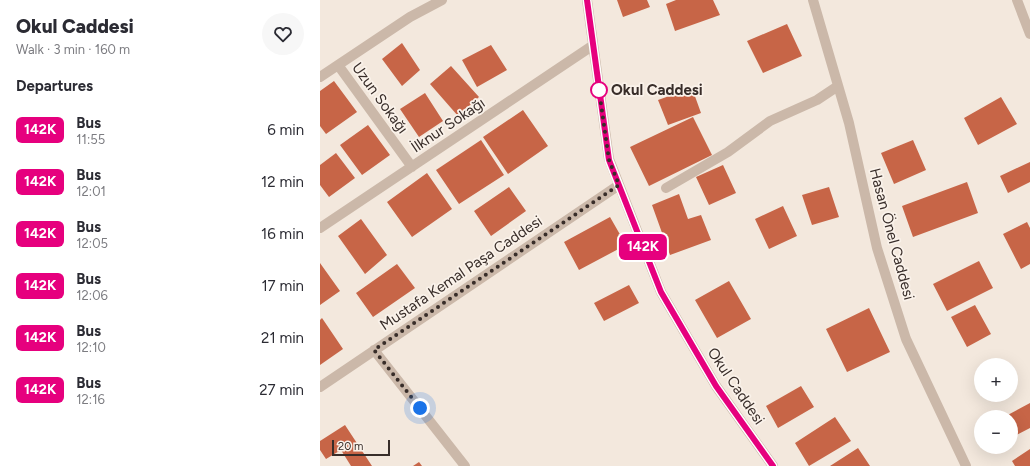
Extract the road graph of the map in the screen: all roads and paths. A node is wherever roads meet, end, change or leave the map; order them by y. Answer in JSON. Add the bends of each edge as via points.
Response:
{"nodes":[{"id":1,"x":442,"y":0,"type":"edge"},
{"id":2,"x":587,"y":0,"type":"edge"},
{"id":3,"x":813,"y":0,"type":"edge"},
{"id":4,"x":1017,"y":0,"type":"edge"},
{"id":5,"x":1030,"y":34,"type":"edge"},
{"id":6,"x":592,"y":46,"type":"junction"},
{"id":7,"x":338,"y":66,"type":"junction"},
{"id":8,"x":320,"y":77,"type":"edge"},
{"id":9,"x":838,"y":86,"type":"junction"},
{"id":10,"x":412,"y":167,"type":"junction"},
{"id":11,"x":619,"y":185,"type":"junction"},
{"id":12,"x":666,"y":188,"type":"dead end"},
{"id":13,"x":320,"y":228,"type":"edge"},
{"id":14,"x":374,"y":350,"type":"junction"},
{"id":15,"x":320,"y":387,"type":"edge"},
{"id":16,"x":465,"y":466,"type":"edge"},
{"id":17,"x":774,"y":466,"type":"edge"},
{"id":18,"x":966,"y":466,"type":"edge"}],
"edges":[{"from":1,"to":7,"type":"street","via":[[410,17]]},
{"from":2,"to":6,"type":"street","name":"Okul Caddesi"},
{"from":3,"to":9,"type":"street","name":"Hasan Önel Caddesi"},
{"from":4,"to":5,"type":"street"},
{"from":6,"to":10,"type":"street","name":"İlknur Sokağı"},
{"from":6,"to":11,"type":"street","name":"Okul Caddesi","via":[[609,160]]},
{"from":7,"to":8,"type":"street"},
{"from":7,"to":10,"type":"street","name":"Uzun Sokağı"},
{"from":9,"to":12,"type":"street","via":[[818,100],[770,121],[728,152]]},
{"from":9,"to":18,"type":"street","name":"Hasan Önel Caddesi","via":[[849,123],[877,248],[906,339]]},
{"from":10,"to":13,"type":"street","name":"İlknur Sokağı"},
{"from":11,"to":14,"type":"street","name":"Mustafa Kemal Paşa Caddesi"},
{"from":11,"to":17,"type":"street","name":"Okul Caddesi","via":[[661,292],[716,386]]},
{"from":14,"to":15,"type":"street","name":"Mustafa Kemal Paşa Caddesi"},
{"from":14,"to":16,"type":"street"}]}
